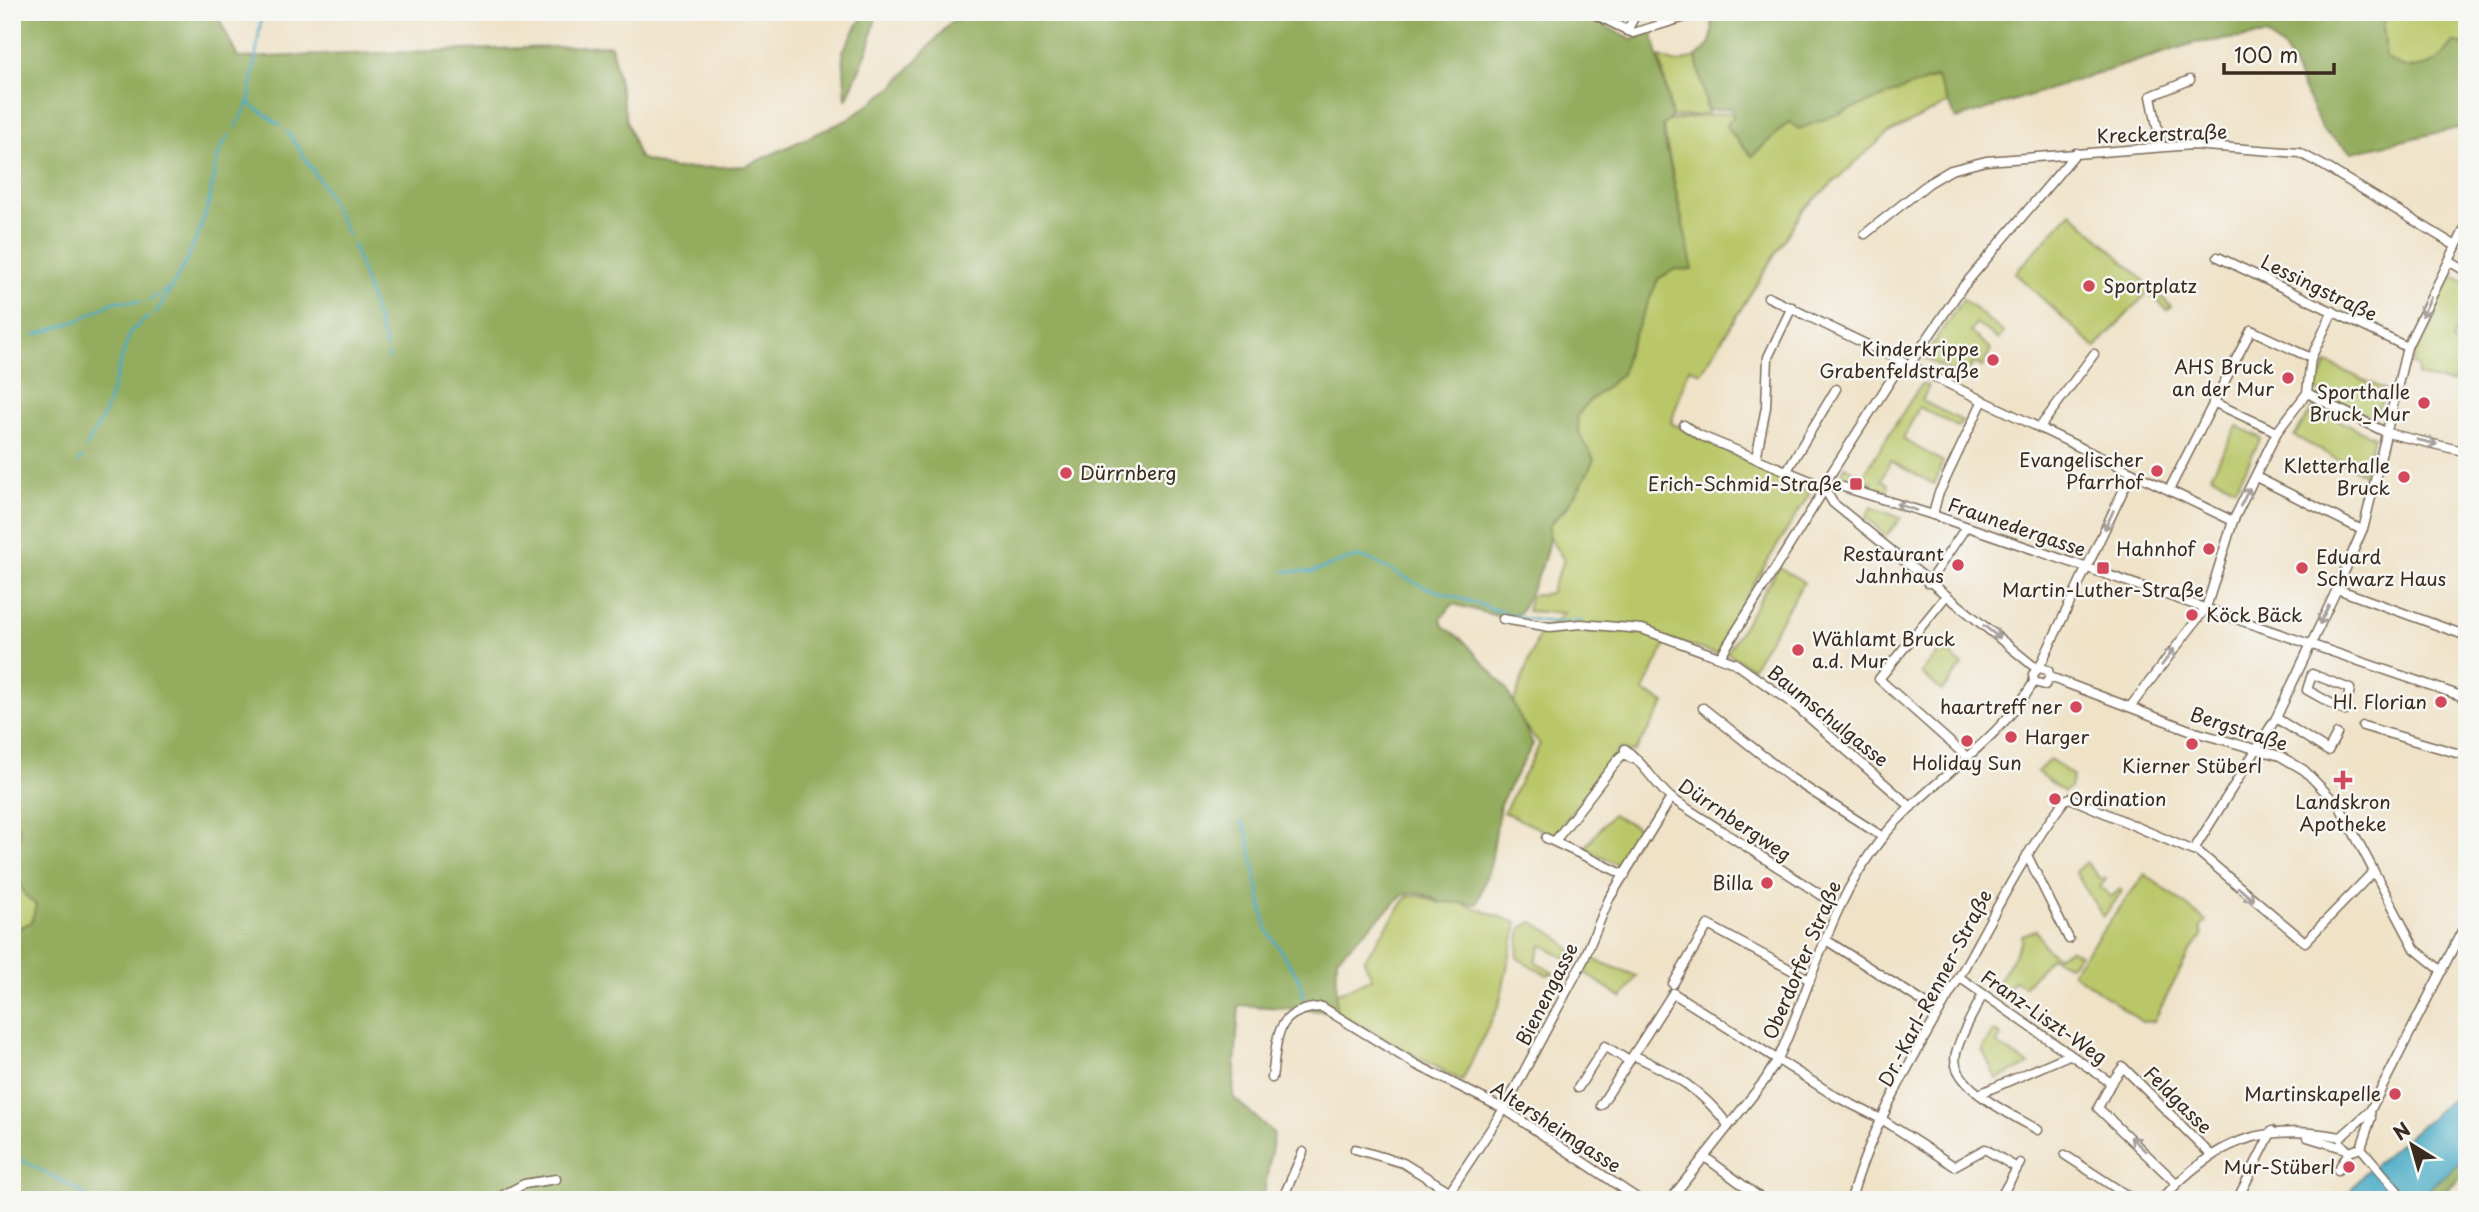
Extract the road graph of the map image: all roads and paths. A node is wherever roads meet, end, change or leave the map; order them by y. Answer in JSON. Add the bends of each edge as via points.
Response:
{"nodes":[{"id":1,"x":1590,"y":12,"type":"edge"},
{"id":2,"x":1637,"y":12,"type":"edge"},
{"id":3,"x":1702,"y":12,"type":"edge"},
{"id":4,"x":1627,"y":31,"type":"junction"},
{"id":5,"x":2190,"y":80,"type":"dead end"},
{"id":6,"x":2161,"y":146,"type":"junction"},
{"id":7,"x":2076,"y":153,"type":"junction"},
{"id":8,"x":2467,"y":224,"type":"edge"},
{"id":9,"x":1866,"y":234,"type":"dead end"},
{"id":10,"x":2456,"y":246,"type":"junction"},
{"id":11,"x":2218,"y":257,"type":"dead end"},
{"id":12,"x":2449,"y":261,"type":"junction"},
{"id":13,"x":2467,"y":272,"type":"edge"},
{"id":14,"x":1768,"y":297,"type":"dead end"},
{"id":15,"x":1791,"y":307,"type":"junction"},
{"id":16,"x":2333,"y":311,"type":"junction"},
{"id":17,"x":2407,"y":347,"type":"junction"},
{"id":18,"x":2094,"y":354,"type":"dead end"},
{"id":19,"x":2311,"y":358,"type":"junction"},
{"id":20,"x":1907,"y":362,"type":"junction"},
{"id":21,"x":1836,"y":389,"type":"dead end"},
{"id":22,"x":2307,"y":393,"type":"junction"},
{"id":23,"x":1983,"y":400,"type":"junction"},
{"id":24,"x":2213,"y":402,"type":"junction"},
{"id":25,"x":1684,"y":425,"type":"dead end"},
{"id":26,"x":2040,"y":427,"type":"junction"},
{"id":27,"x":2277,"y":432,"type":"junction"},
{"id":28,"x":2387,"y":433,"type":"junction"},
{"id":29,"x":2467,"y":452,"type":"edge"},
{"id":30,"x":1756,"y":458,"type":"junction"},
{"id":31,"x":1786,"y":472,"type":"junction"},
{"id":32,"x":2132,"y":472,"type":"junction"},
{"id":33,"x":2256,"y":477,"type":"junction"},
{"id":34,"x":1823,"y":488,"type":"junction"},
{"id":35,"x":2169,"y":490,"type":"junction"},
{"id":36,"x":1933,"y":515,"type":"junction"},
{"id":37,"x":2233,"y":520,"type":"junction"},
{"id":38,"x":1966,"y":527,"type":"junction"},
{"id":39,"x":2362,"y":530,"type":"junction"},
{"id":40,"x":2087,"y":568,"type":"junction"},
{"id":41,"x":1928,"y":583,"type":"junction"},
{"id":42,"x":2337,"y":589,"type":"junction"},
{"id":43,"x":1946,"y":596,"type":"junction"},
{"id":44,"x":2206,"y":608,"type":"junction"},
{"id":45,"x":1503,"y":619,"type":"dead end"},
{"id":46,"x":2467,"y":636,"type":"edge"},
{"id":47,"x":2310,"y":644,"type":"junction"},
{"id":48,"x":1720,"y":657,"type":"junction"},
{"id":49,"x":2038,"y":668,"type":"junction"},
{"id":50,"x":2298,"y":676,"type":"junction"},
{"id":51,"x":2050,"y":677,"type":"junction"},
{"id":52,"x":2310,"y":681,"type":"junction"},
{"id":53,"x":2034,"y":682,"type":"junction"},
{"id":54,"x":2467,"y":698,"type":"edge"},
{"id":55,"x":2130,"y":707,"type":"junction"},
{"id":56,"x":1703,"y":708,"type":"dead end"},
{"id":57,"x":2276,"y":718,"type":"junction"},
{"id":58,"x":2362,"y":726,"type":"dead end"},
{"id":59,"x":2337,"y":734,"type":"dead end"},
{"id":60,"x":2256,"y":748,"type":"junction"},
{"id":61,"x":1625,"y":749,"type":"dead end"},
{"id":62,"x":2467,"y":756,"type":"edge"},
{"id":63,"x":1968,"y":758,"type":"junction"},
{"id":64,"x":1641,"y":763,"type":"junction"},
{"id":65,"x":1671,"y":798,"type":"junction"},
{"id":66,"x":1911,"y":807,"type":"junction"},
{"id":67,"x":1882,"y":837,"type":"junction"},
{"id":68,"x":2194,"y":850,"type":"junction"},
{"id":69,"x":2026,"y":855,"type":"junction"},
{"id":70,"x":2372,"y":873,"type":"junction"},
{"id":71,"x":1625,"y":875,"type":"junction"},
{"id":72,"x":1838,"y":906,"type":"junction"},
{"id":73,"x":2467,"y":921,"type":"edge"},
{"id":74,"x":2069,"y":939,"type":"dead end"},
{"id":75,"x":1826,"y":940,"type":"junction"},
{"id":76,"x":2442,"y":971,"type":"junction"},
{"id":77,"x":1959,"y":977,"type":"junction"},
{"id":78,"x":1810,"y":980,"type":"junction"},
{"id":79,"x":1673,"y":984,"type":"dead end"},
{"id":80,"x":1983,"y":994,"type":"junction"},
{"id":81,"x":1939,"y":1012,"type":"junction"},
{"id":82,"x":2069,"y":1055,"type":"junction"},
{"id":83,"x":1632,"y":1059,"type":"junction"},
{"id":84,"x":1778,"y":1059,"type":"junction"},
{"id":85,"x":2123,"y":1067,"type":"joint"},
{"id":86,"x":1272,"y":1077,"type":"dead end"},
{"id":87,"x":2111,"y":1083,"type":"junction"},
{"id":88,"x":1578,"y":1088,"type":"dead end"},
{"id":89,"x":1979,"y":1094,"type":"junction"},
{"id":90,"x":1601,"y":1105,"type":"dead end"},
{"id":91,"x":1504,"y":1108,"type":"junction"},
{"id":92,"x":2370,"y":1111,"type":"junction"},
{"id":93,"x":1883,"y":1120,"type":"junction"},
{"id":94,"x":1728,"y":1125,"type":"junction"},
{"id":95,"x":2352,"y":1129,"type":"junction"},
{"id":96,"x":2038,"y":1130,"type":"dead end"},
{"id":97,"x":2272,"y":1131,"type":"junction"},
{"id":98,"x":2298,"y":1133,"type":"junction"},
{"id":99,"x":2341,"y":1137,"type":"junction"},
{"id":100,"x":2363,"y":1138,"type":"junction"},
{"id":101,"x":1355,"y":1149,"type":"dead end"},
{"id":102,"x":2346,"y":1150,"type":"junction"},
{"id":103,"x":2362,"y":1150,"type":"junction"},
{"id":104,"x":1303,"y":1153,"type":"dead end"},
{"id":105,"x":2065,"y":1155,"type":"dead end"},
{"id":106,"x":2212,"y":1156,"type":"junction"},
{"id":107,"x":1705,"y":1157,"type":"junction"},
{"id":108,"x":2338,"y":1170,"type":"dead end"},
{"id":109,"x":556,"y":1179,"type":"dead end"},
{"id":110,"x":2176,"y":1183,"type":"junction"},
{"id":111,"x":1449,"y":1191,"type":"junction"},
{"id":112,"x":494,"y":1200,"type":"edge"},
{"id":113,"x":1282,"y":1200,"type":"edge"},
{"id":114,"x":1444,"y":1200,"type":"edge"},
{"id":115,"x":1640,"y":1200,"type":"edge"},
{"id":116,"x":1670,"y":1200,"type":"edge"},
{"id":117,"x":1763,"y":1200,"type":"edge"},
{"id":118,"x":1851,"y":1200,"type":"edge"},
{"id":119,"x":1998,"y":1200,"type":"edge"},
{"id":120,"x":2134,"y":1200,"type":"edge"},
{"id":121,"x":2161,"y":1200,"type":"edge"},
{"id":122,"x":2237,"y":1200,"type":"edge"},
{"id":123,"x":2405,"y":1200,"type":"edge"}],
"edges":[{"from":1,"to":4,"type":"street"},
{"from":2,"to":4,"type":"street"},
{"from":3,"to":4,"type":"street"},
{"from":5,"to":6,"type":"street","via":[[2151,96]]},
{"from":6,"to":7,"type":"street","name":"Kreckerstraße"},
{"from":6,"to":10,"type":"street","name":"Kreckerstraße","via":[[2300,153]]},
{"from":7,"to":9,"type":"street","name":"Kreckerstraße","via":[[1986,161],[1951,170]]},
{"from":7,"to":20,"type":"street","via":[[1961,289]]},
{"from":8,"to":10,"type":"street"},
{"from":10,"to":12,"type":"street"},
{"from":11,"to":16,"type":"street","name":"Lessingstraße"},
{"from":12,"to":13,"type":"street"},
{"from":12,"to":17,"type":"street","one_way":true},
{"from":14,"to":15,"type":"street"},
{"from":15,"to":20,"type":"street"},
{"from":15,"to":30,"type":"street","via":[[1768,357],[1766,407]]},
{"from":16,"to":17,"type":"street","name":"Lessingstraße"},
{"from":16,"to":19,"type":"street"},
{"from":17,"to":28,"type":"street"},
{"from":18,"to":26,"type":"street"},
{"from":19,"to":22,"type":"street"},
{"from":19,"to":24,"type":"street","via":[[2251,330]]},
{"from":20,"to":23,"type":"street"},
{"from":20,"to":34,"type":"street"},
{"from":21,"to":31,"type":"street"},
{"from":22,"to":27,"type":"street"},
{"from":22,"to":28,"type":"street"},
{"from":23,"to":26,"type":"street"},
{"from":23,"to":36,"type":"street"},
{"from":24,"to":27,"type":"street"},
{"from":24,"to":35,"type":"street"},
{"from":25,"to":30,"type":"street","name":"Fraunedergasse"},
{"from":26,"to":32,"type":"street"},
{"from":27,"to":33,"type":"street"},
{"from":28,"to":29,"type":"street","one_way":true},
{"from":28,"to":39,"type":"street"},
{"from":30,"to":31,"type":"street","name":"Fraunedergasse"},
{"from":31,"to":34,"type":"street","name":"Fraunedergasse"},
{"from":32,"to":35,"type":"street"},
{"from":32,"to":40,"type":"street","one_way":true},
{"from":37,"to":33,"type":"street","one_way":true},
{"from":33,"to":39,"type":"street"},
{"from":36,"to":34,"type":"street","name":"Fraunedergasse","one_way":true,"via":[[1840,486]]},
{"from":34,"to":41,"type":"street","via":[[1833,503]]},
{"from":34,"to":48,"type":"street"},
{"from":35,"to":37,"type":"street"},
{"from":36,"to":38,"type":"street","name":"Fraunedergasse"},
{"from":37,"to":44,"type":"street"},
{"from":38,"to":40,"type":"street","name":"Fraunedergasse"},
{"from":38,"to":41,"type":"street"},
{"from":39,"to":42,"type":"street"},
{"from":40,"to":44,"type":"street","name":"Fraunedergasse"},
{"from":40,"to":49,"type":"street"},
{"from":41,"to":43,"type":"street"},
{"from":42,"to":46,"type":"street"},
{"from":42,"to":47,"type":"street","one_way":true},
{"from":43,"to":49,"type":"street","one_way":true},
{"from":43,"to":63,"type":"street","via":[[1879,679]]},
{"from":44,"to":47,"type":"street","name":"Fraunedergasse"},
{"from":55,"to":44,"type":"street","one_way":true},
{"from":45,"to":48,"type":"street","name":"Baumschulgasse","via":[[1550,627],[1581,624],[1643,629]]},
{"from":47,"to":50,"type":"street"},
{"from":47,"to":54,"type":"street","name":"Fraunedergasse"},
{"from":48,"to":66,"type":"street","name":"Baumschulgasse","via":[[1796,706]]},
{"from":49,"to":51,"type":"street","via":[[2048,670]]},
{"from":49,"to":53,"type":"street"},
{"from":50,"to":52,"type":"street"},
{"from":50,"to":57,"type":"street"},
{"from":51,"to":53,"type":"street","via":[[2045,685]]},
{"from":51,"to":55,"type":"street","name":"Bergstraße"},
{"from":52,"to":52,"type":"street","via":[[2312,674],[2350,689],[2345,711],[2306,690]]},
{"from":53,"to":63,"type":"street","name":"Oberdorfer Straße","via":[[2007,720]]},
{"from":55,"to":60,"type":"street","name":"Bergstraße","via":[[2195,732]]},
{"from":56,"to":67,"type":"street","via":[[1791,778]]},
{"from":57,"to":59,"type":"street","name":"Bergstraße","via":[[2328,751]]},
{"from":57,"to":60,"type":"street"},
{"from":58,"to":62,"type":"street"},
{"from":60,"to":68,"type":"street"},
{"from":60,"to":70,"type":"street","name":"Bergstraße","via":[[2291,762],[2318,781],[2340,807]]},
{"from":61,"to":64,"type":"street","name":"Dürrnbergweg"},
{"from":63,"to":66,"type":"street","name":"Oberdorfer Straße"},
{"from":64,"to":65,"type":"street","name":"Dürrnbergweg","via":[[1650,780]]},
{"from":64,"to":71,"type":"street","via":[[1624,754],[1620,757],[1551,839]]},
{"from":65,"to":71,"type":"street","name":"Bienengasse"},
{"from":65,"to":72,"type":"street","name":"Dürrnbergweg"},
{"from":66,"to":67,"type":"street","name":"Oberdorfer Straße"},
{"from":67,"to":72,"type":"street","name":"Oberdorfer Straße"},
{"from":68,"to":69,"type":"street","name":"Dr.-Karl-Renner-Straße","via":[[2070,798]]},
{"from":68,"to":70,"type":"street","one_way":true,"via":[[2305,942]]},
{"from":69,"to":74,"type":"street"},
{"from":69,"to":77,"type":"street","name":"Dr.-Karl-Renner-Straße"},
{"from":70,"to":76,"type":"street","name":"Bergstraße","via":[[2415,949]]},
{"from":71,"to":91,"type":"street","name":"Bienengasse"},
{"from":72,"to":75,"type":"street","name":"Oberdorfer Straße"},
{"from":73,"to":76,"type":"street"},
{"from":75,"to":78,"type":"street","name":"Oberdorfer Straße"},
{"from":75,"to":81,"type":"street"},
{"from":76,"to":92,"type":"street"},
{"from":77,"to":80,"type":"street","name":"Franz-Liszt-Weg"},
{"from":77,"to":81,"type":"street","name":"Dr.-Karl-Renner-Straße"},
{"from":78,"to":79,"type":"street","via":[[1708,925]]},
{"from":78,"to":84,"type":"street","name":"Oberdorfer Straße"},
{"from":80,"to":82,"type":"street","name":"Franz-Liszt-Weg"},
{"from":80,"to":89,"type":"street","via":[[1955,1056],[1966,1086]]},
{"from":81,"to":93,"type":"street","name":"Dr.-Karl-Renner-Straße"},
{"from":82,"to":87,"type":"street","name":"Franz-Liszt-Weg"},
{"from":82,"to":89,"type":"street"},
{"from":83,"to":84,"type":"street","via":[[1673,993]]},
{"from":83,"to":88,"type":"street","via":[[1605,1046]]},
{"from":83,"to":90,"type":"street"},
{"from":83,"to":94,"type":"street","via":[[1662,1068],[1707,1097]]},
{"from":84,"to":93,"type":"street"},
{"from":84,"to":94,"type":"street","name":"Oberdorfer Straße"},
{"from":85,"to":87,"type":"street","name":"Franz-Liszt-Weg"},
{"from":85,"to":106,"type":"street","name":"Feldgasse"},
{"from":86,"to":91,"type":"street","name":"Altersheimgasse","via":[[1280,1028],[1293,1012],[1322,1007],[1415,1064]]},
{"from":110,"to":87,"type":"street","name":"Franz-Liszt-Weg","one_way":true,"via":[[2098,1108]]},
{"from":89,"to":96,"type":"street"},
{"from":91,"to":111,"type":"street","name":"Bienengasse"},
{"from":91,"to":115,"type":"street","name":"Altersheimgasse"},
{"from":92,"to":95,"type":"street"},
{"from":92,"to":100,"type":"street"},
{"from":93,"to":118,"type":"street","name":"Dr.-Karl-Renner-Straße","via":[[1860,1164]]},
{"from":93,"to":119,"type":"street","via":[[1954,1166],[1985,1149],[2018,1166]]},
{"from":94,"to":107,"type":"street","name":"Oberdorfer Straße"},
{"from":95,"to":99,"type":"street"},
{"from":95,"to":100,"type":"street"},
{"from":97,"to":98,"type":"street"},
{"from":97,"to":106,"type":"street","via":[[2250,1135]]},
{"from":97,"to":122,"type":"street"},
{"from":98,"to":99,"type":"street"},
{"from":98,"to":102,"type":"street"},
{"from":99,"to":102,"type":"street"},
{"from":100,"to":103,"type":"street"},
{"from":101,"to":111,"type":"street","via":[[1403,1163]]},
{"from":102,"to":103,"type":"street"},
{"from":102,"to":108,"type":"street"},
{"from":103,"to":123,"type":"street"},
{"from":104,"to":113,"type":"street"},
{"from":105,"to":120,"type":"street"},
{"from":106,"to":110,"type":"street"},
{"from":107,"to":116,"type":"street","name":"Oberdorfer Straße"},
{"from":107,"to":117,"type":"street"},
{"from":109,"to":112,"type":"street","via":[[524,1184]]},
{"from":110,"to":121,"type":"street"},
{"from":111,"to":114,"type":"street","name":"Bienengasse"}]}
